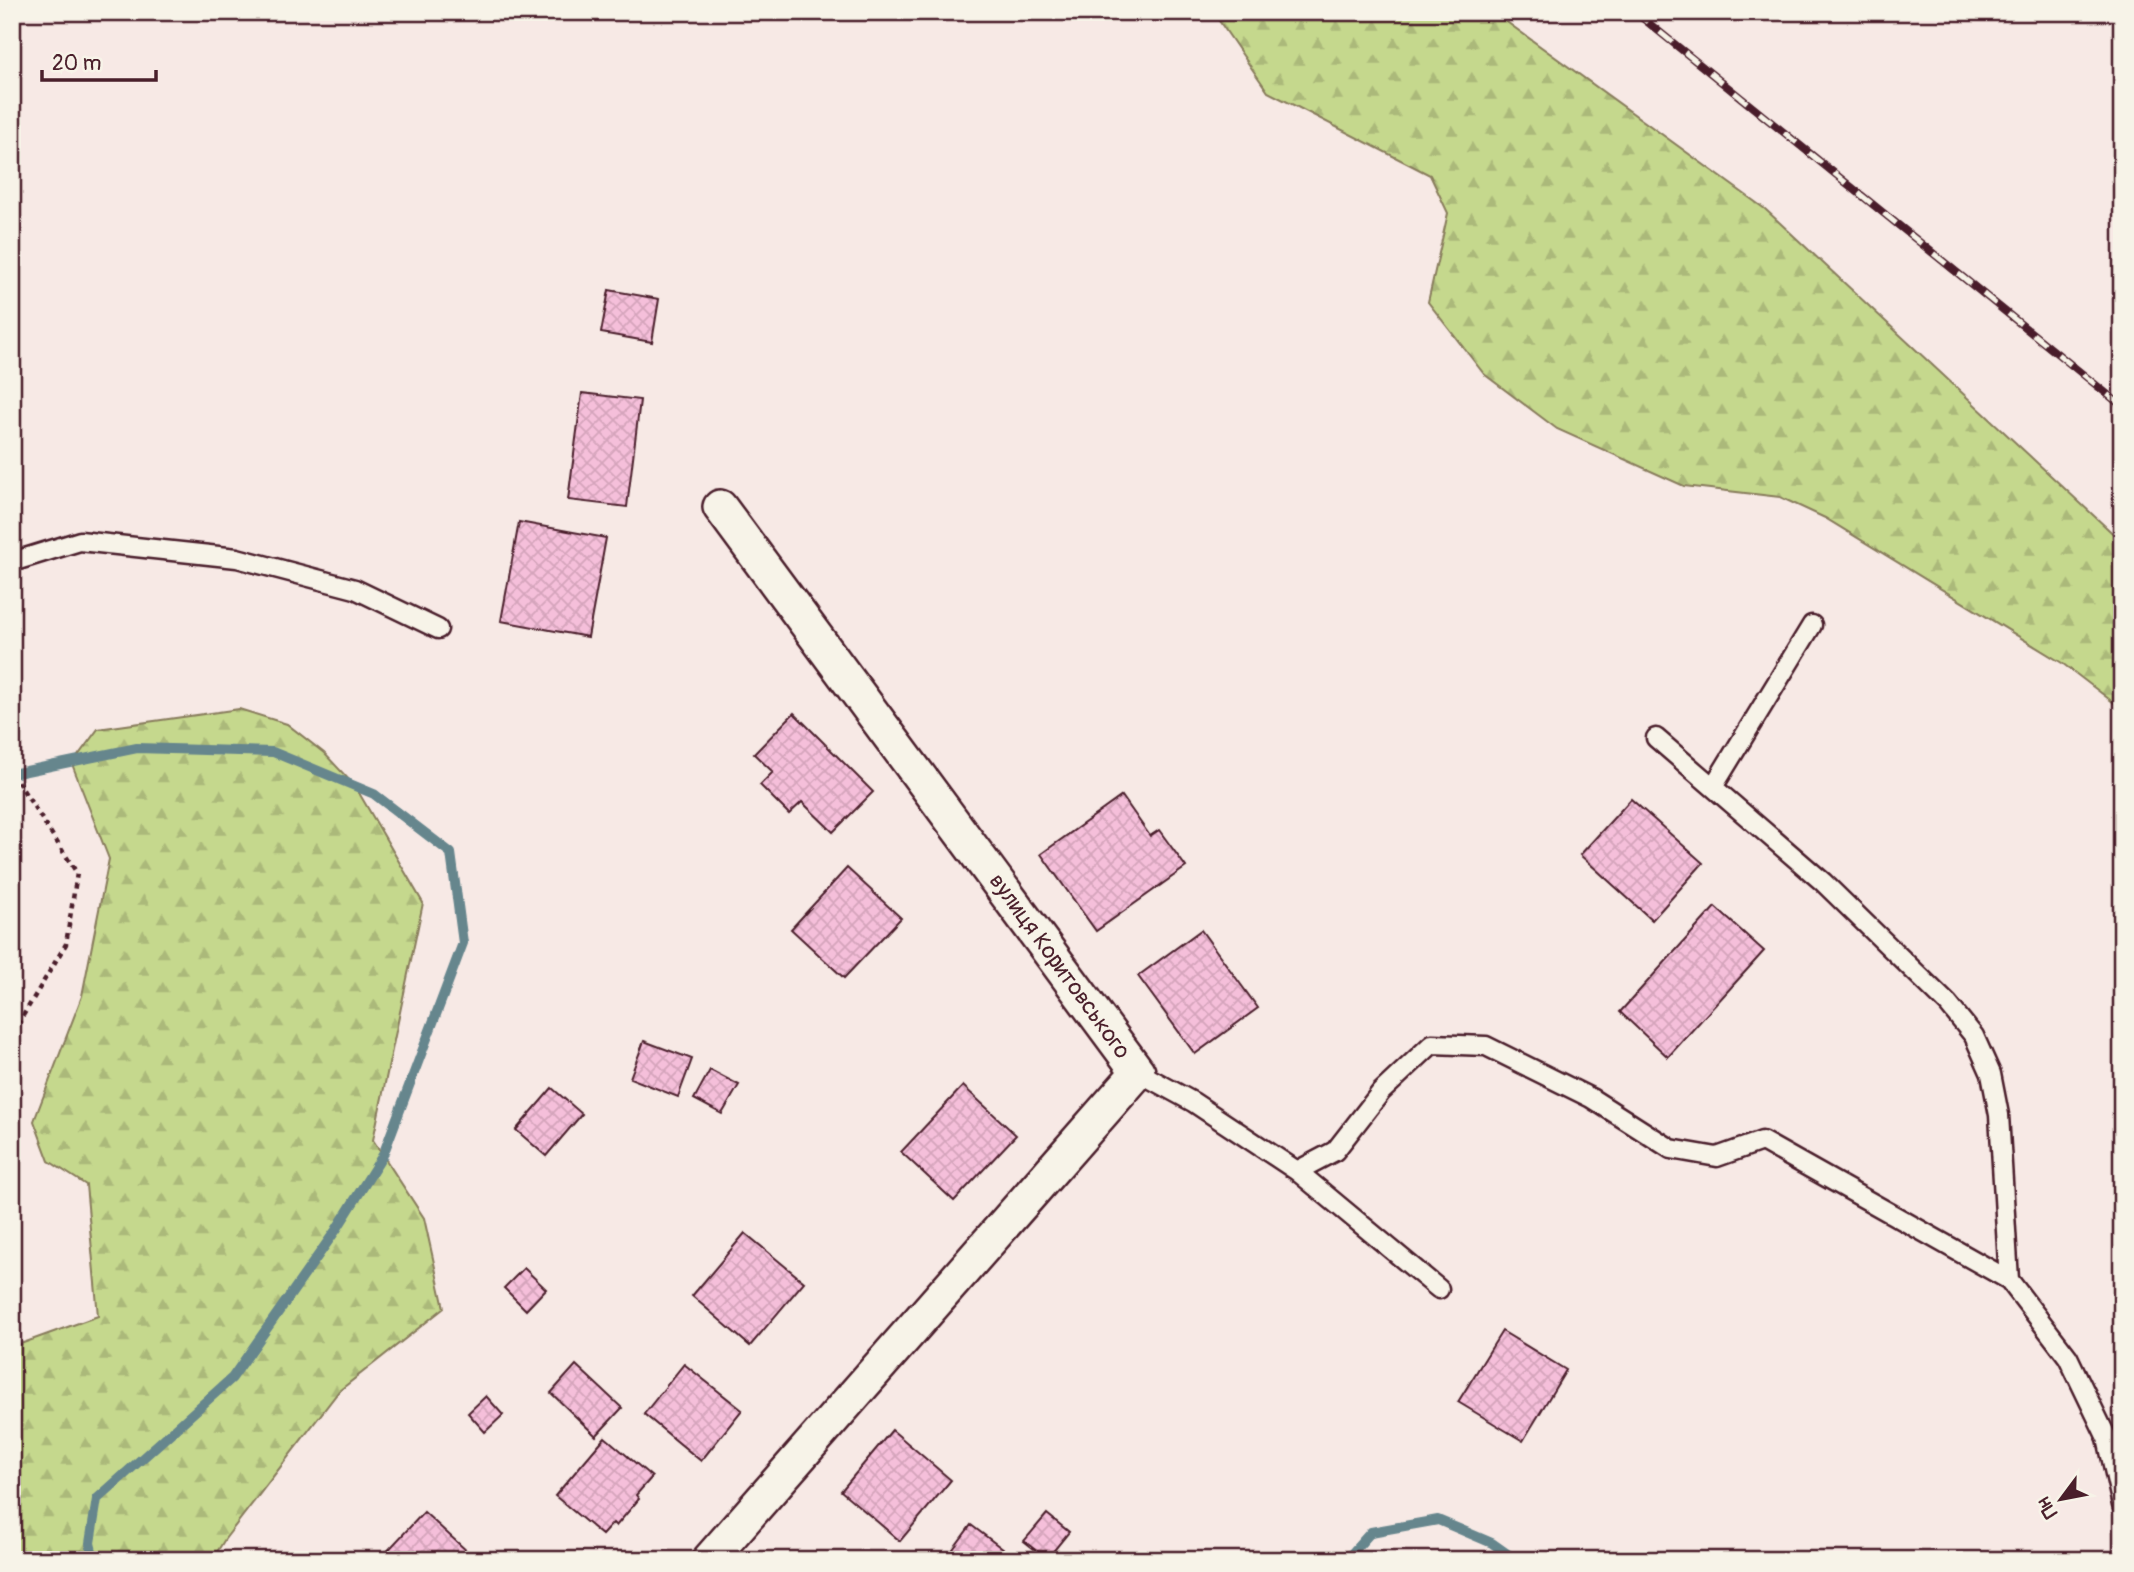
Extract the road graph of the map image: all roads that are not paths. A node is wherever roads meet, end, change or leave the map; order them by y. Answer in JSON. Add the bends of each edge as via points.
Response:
{"nodes":[{"id":1,"x":720,"y":506,"type":"dead end"},
{"id":2,"x":12,"y":562,"type":"edge"},
{"id":3,"x":1812,"y":625,"type":"dead end"},
{"id":4,"x":438,"y":629,"type":"dead end"},
{"id":5,"x":1656,"y":738,"type":"dead end"},
{"id":6,"x":1713,"y":787,"type":"junction"},
{"id":7,"x":1138,"y":1072,"type":"junction"},
{"id":8,"x":1297,"y":1171,"type":"junction"},
{"id":9,"x":2010,"y":1280,"type":"junction"},
{"id":10,"x":1439,"y":1289,"type":"dead end"},
{"id":11,"x":2122,"y":1505,"type":"edge"},
{"id":12,"x":709,"y":1560,"type":"edge"}],
"edges":[{"from":1,"to":7,"type":"street","name":"вулиця Коритовського"},
{"from":2,"to":4,"type":"lane","via":[[79,541],[237,558],[355,589]]},
{"from":3,"to":6,"type":"lane"},
{"from":5,"to":6,"type":"lane"},
{"from":6,"to":9,"type":"lane","via":[[1823,882],[1948,1004],[1974,1036],[1991,1074],[1999,1115]]},
{"from":7,"to":8,"type":"lane","via":[[1194,1102]]},
{"from":7,"to":12,"type":"street","name":"вулиця Коритовського"},
{"from":8,"to":9,"type":"lane","via":[[1335,1151],[1381,1092],[1432,1044],[1486,1046],[1591,1098],[1671,1149],[1717,1157],[1762,1141]]},
{"from":8,"to":10,"type":"lane"},
{"from":9,"to":11,"type":"lane","via":[[2068,1357],[2107,1438]]}]}
